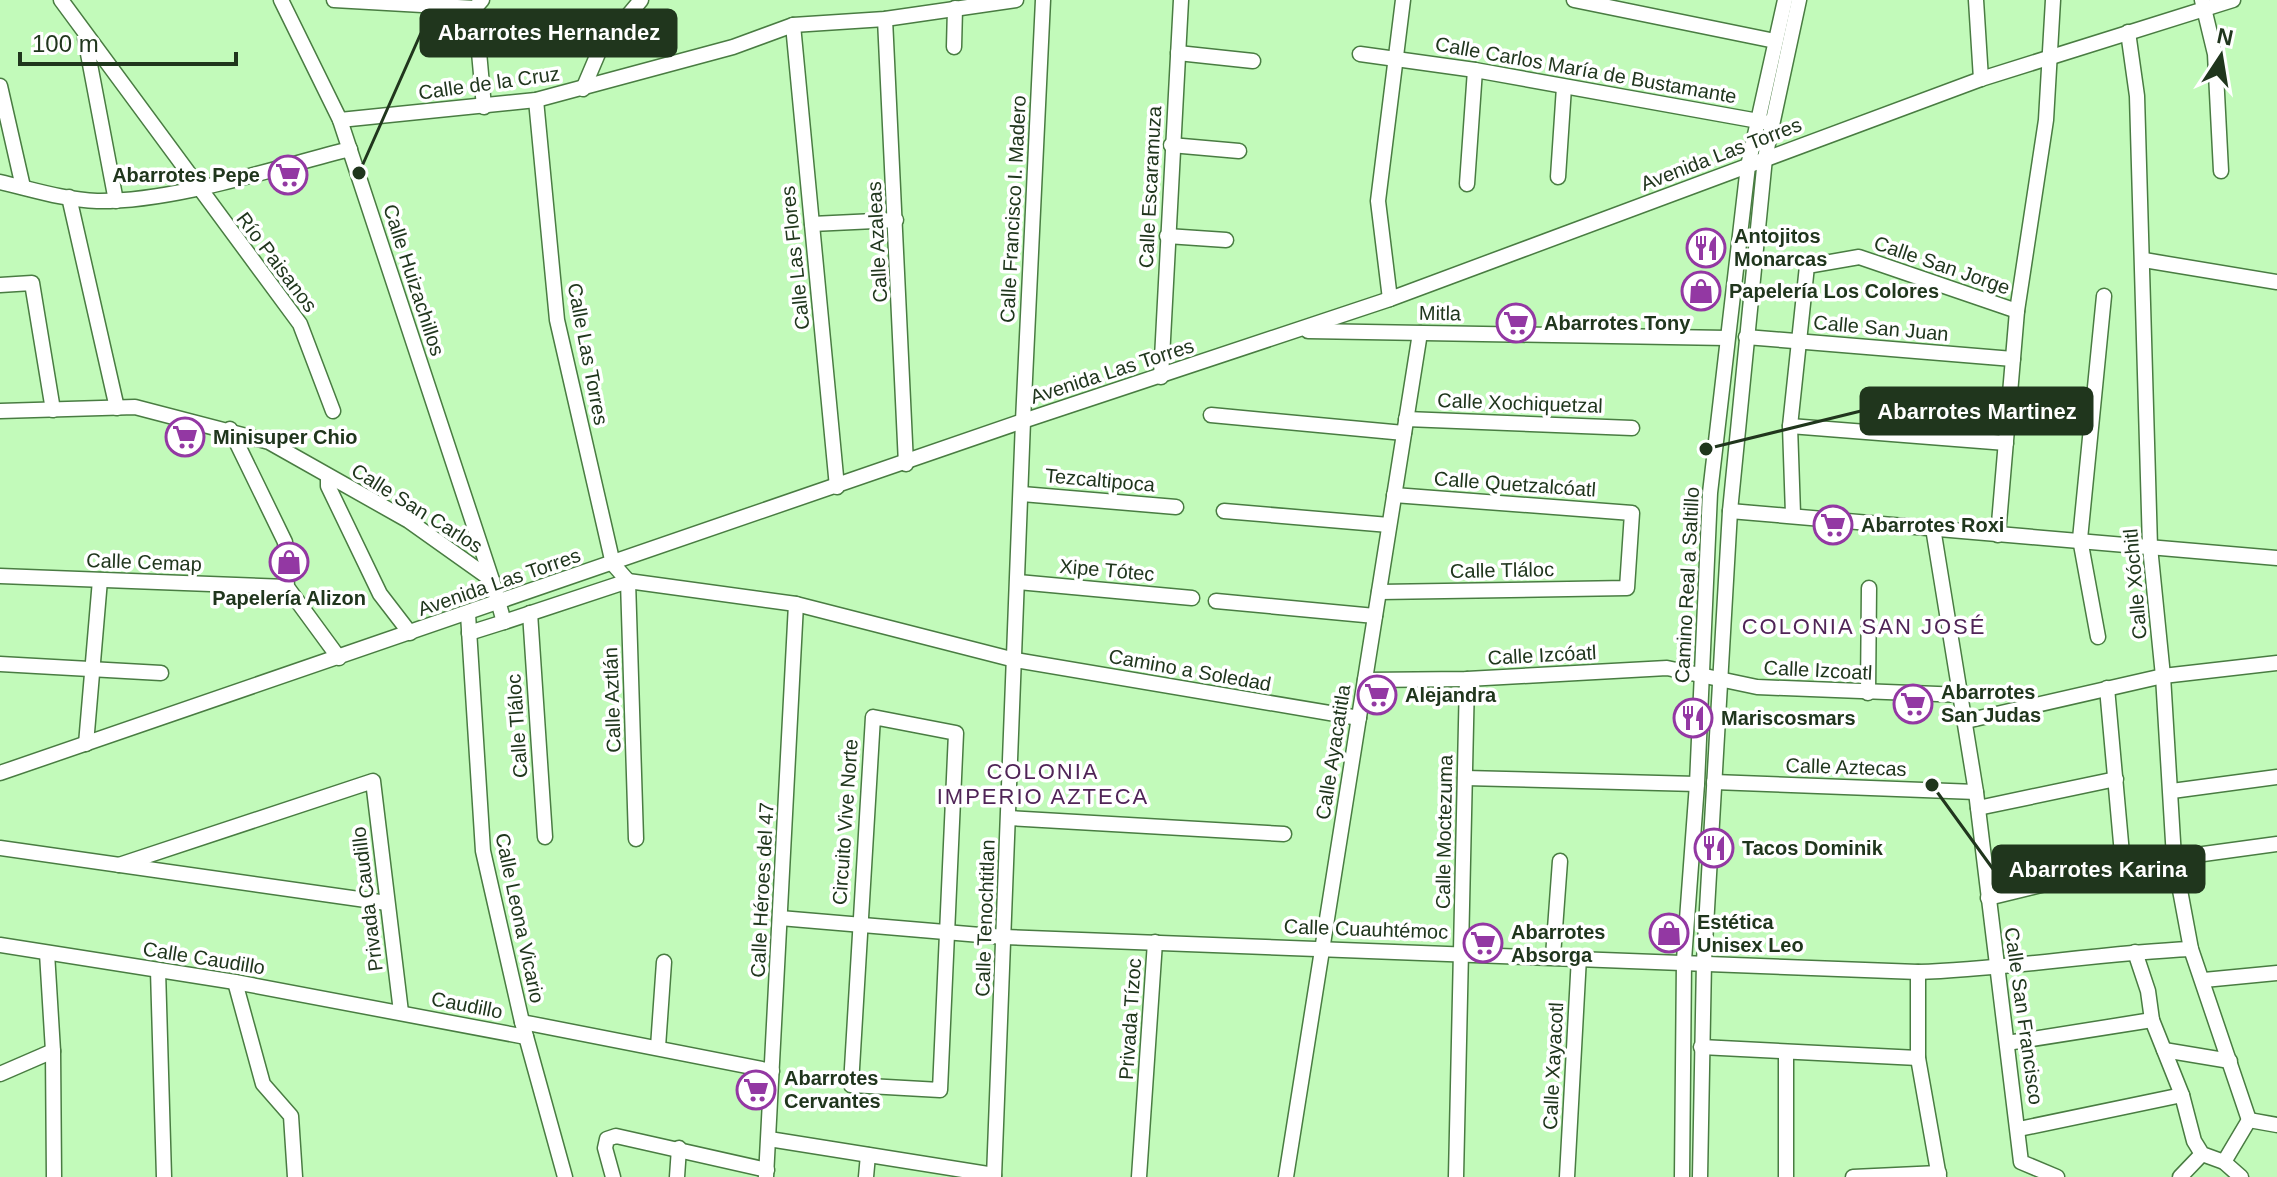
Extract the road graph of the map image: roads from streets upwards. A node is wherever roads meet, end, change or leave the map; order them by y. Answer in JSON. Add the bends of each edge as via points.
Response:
{"nodes":[{"id":1,"x":61,"y":0,"type":"edge"},
{"id":2,"x":281,"y":0,"type":"edge"},
{"id":3,"x":334,"y":0,"type":"edge"},
{"id":4,"x":641,"y":0,"type":"edge"},
{"id":5,"x":1016,"y":0,"type":"edge"},
{"id":6,"x":1043,"y":0,"type":"edge"},
{"id":7,"x":1181,"y":0,"type":"edge"},
{"id":8,"x":1403,"y":0,"type":"edge"},
{"id":9,"x":1574,"y":0,"type":"edge"},
{"id":10,"x":1785,"y":0,"type":"edge"},
{"id":11,"x":1799,"y":0,"type":"edge"},
{"id":12,"x":1976,"y":0,"type":"edge"},
{"id":13,"x":2053,"y":0,"type":"edge"},
{"id":14,"x":2233,"y":0,"type":"edge"},
{"id":15,"x":420,"y":4,"type":"edge"},
{"id":16,"x":479,"y":4,"type":"edge"},
{"id":17,"x":2202,"y":5,"type":"edge"},
{"id":18,"x":955,"y":8,"type":"junction"},
{"id":19,"x":885,"y":19,"type":"junction"},
{"id":20,"x":793,"y":25,"type":"junction"},
{"id":21,"x":2128,"y":32,"type":"junction"},
{"id":22,"x":85,"y":34,"type":"junction"},
{"id":23,"x":1775,"y":41,"type":"junction"},
{"id":24,"x":954,"y":47,"type":"dead end"},
{"id":25,"x":1178,"y":53,"type":"junction"},
{"id":26,"x":1360,"y":54,"type":"dead end"},
{"id":27,"x":2051,"y":56,"type":"junction"},
{"id":28,"x":1393,"y":57,"type":"junction"},
{"id":29,"x":1253,"y":61,"type":"dead end"},
{"id":30,"x":1475,"y":70,"type":"junction"},
{"id":31,"x":1981,"y":79,"type":"junction"},
{"id":32,"x":0,"y":86,"type":"edge"},
{"id":33,"x":1564,"y":87,"type":"junction"},
{"id":34,"x":583,"y":89,"type":"junction"},
{"id":35,"x":536,"y":100,"type":"junction"},
{"id":36,"x":484,"y":107,"type":"junction"},
{"id":37,"x":340,"y":120,"type":"junction"},
{"id":38,"x":1765,"y":122,"type":"junction"},
{"id":39,"x":1171,"y":145,"type":"junction"},
{"id":40,"x":350,"y":149,"type":"junction"},
{"id":41,"x":1239,"y":151,"type":"dead end"},
{"id":42,"x":1765,"y":158,"type":"junction"},
{"id":43,"x":1748,"y":166,"type":"junction"},
{"id":44,"x":2221,"y":171,"type":"dead end"},
{"id":45,"x":1558,"y":177,"type":"dead end"},
{"id":46,"x":0,"y":182,"type":"edge"},
{"id":47,"x":1467,"y":184,"type":"dead end"},
{"id":48,"x":23,"y":187,"type":"junction"},
{"id":49,"x":196,"y":187,"type":"junction"},
{"id":50,"x":69,"y":197,"type":"junction"},
{"id":51,"x":116,"y":201,"type":"junction"},
{"id":52,"x":896,"y":220,"type":"junction"},
{"id":53,"x":812,"y":224,"type":"junction"},
{"id":54,"x":1167,"y":236,"type":"junction"},
{"id":55,"x":1226,"y":240,"type":"dead end"},
{"id":56,"x":2144,"y":260,"type":"junction"},
{"id":57,"x":2277,"y":282,"type":"edge"},
{"id":58,"x":0,"y":285,"type":"edge"},
{"id":59,"x":2104,"y":296,"type":"dead end"},
{"id":60,"x":1390,"y":299,"type":"junction"},
{"id":61,"x":2017,"y":311,"type":"junction"},
{"id":62,"x":1297,"y":330,"type":"junction"},
{"id":63,"x":1420,"y":333,"type":"junction"},
{"id":64,"x":1746,"y":337,"type":"junction"},
{"id":65,"x":1727,"y":338,"type":"junction"},
{"id":66,"x":1799,"y":341,"type":"junction"},
{"id":67,"x":2013,"y":359,"type":"junction"},
{"id":68,"x":1161,"y":377,"type":"junction"},
{"id":69,"x":117,"y":408,"type":"junction"},
{"id":70,"x":53,"y":410,"type":"junction"},
{"id":71,"x":0,"y":411,"type":"edge"},
{"id":72,"x":333,"y":411,"type":"dead end"},
{"id":73,"x":1211,"y":415,"type":"dead end"},
{"id":74,"x":1023,"y":421,"type":"junction"},
{"id":75,"x":1405,"y":426,"type":"junction"},
{"id":76,"x":1790,"y":426,"type":"junction"},
{"id":77,"x":1632,"y":428,"type":"dead end"},
{"id":78,"x":230,"y":429,"type":"junction"},
{"id":79,"x":2006,"y":443,"type":"junction"},
{"id":80,"x":906,"y":464,"type":"junction"},
{"id":81,"x":328,"y":476,"type":"junction"},
{"id":82,"x":837,"y":487,"type":"junction"},
{"id":83,"x":1022,"y":494,"type":"junction"},
{"id":84,"x":1394,"y":495,"type":"junction"},
{"id":85,"x":1176,"y":507,"type":"dead end"},
{"id":86,"x":1224,"y":511,"type":"dead end"},
{"id":87,"x":1730,"y":511,"type":"junction"},
{"id":88,"x":1793,"y":514,"type":"junction"},
{"id":89,"x":1389,"y":525,"type":"junction"},
{"id":90,"x":1933,"y":528,"type":"junction"},
{"id":91,"x":1998,"y":535,"type":"junction"},
{"id":92,"x":2080,"y":539,"type":"junction"},
{"id":93,"x":2150,"y":547,"type":"junction"},
{"id":94,"x":2277,"y":558,"type":"edge"},
{"id":95,"x":613,"y":564,"type":"junction"},
{"id":96,"x":0,"y":576,"type":"edge"},
{"id":97,"x":100,"y":580,"type":"junction"},
{"id":98,"x":492,"y":580,"type":"junction"},
{"id":99,"x":628,"y":581,"type":"junction"},
{"id":100,"x":1018,"y":582,"type":"junction"},
{"id":101,"x":287,"y":587,"type":"junction"},
{"id":102,"x":1627,"y":588,"type":"joint"},
{"id":103,"x":1869,"y":588,"type":"dead end"},
{"id":104,"x":1379,"y":592,"type":"junction"},
{"id":105,"x":1192,"y":598,"type":"dead end"},
{"id":106,"x":1216,"y":601,"type":"dead end"},
{"id":107,"x":498,"y":603,"type":"junction"},
{"id":108,"x":796,"y":604,"type":"junction"},
{"id":109,"x":530,"y":613,"type":"junction"},
{"id":110,"x":468,"y":614,"type":"junction"},
{"id":111,"x":1375,"y":616,"type":"junction"},
{"id":112,"x":504,"y":622,"type":"junction"},
{"id":113,"x":410,"y":633,"type":"junction"},
{"id":114,"x":469,"y":633,"type":"junction"},
{"id":115,"x":2098,"y":637,"type":"dead end"},
{"id":116,"x":339,"y":658,"type":"junction"},
{"id":117,"x":1015,"y":660,"type":"junction"},
{"id":118,"x":2277,"y":663,"type":"edge"},
{"id":119,"x":0,"y":664,"type":"edge"},
{"id":120,"x":94,"y":668,"type":"junction"},
{"id":121,"x":161,"y":673,"type":"dead end"},
{"id":122,"x":1702,"y":674,"type":"junction"},
{"id":123,"x":2163,"y":676,"type":"junction"},
{"id":124,"x":1721,"y":678,"type":"junction"},
{"id":125,"x":1467,"y":679,"type":"junction"},
{"id":126,"x":1365,"y":680,"type":"junction"},
{"id":127,"x":2107,"y":688,"type":"junction"},
{"id":128,"x":1868,"y":693,"type":"junction"},
{"id":129,"x":1963,"y":695,"type":"junction"},
{"id":130,"x":1359,"y":718,"type":"junction"},
{"id":131,"x":1966,"y":721,"type":"junction"},
{"id":132,"x":86,"y":744,"type":"junction"},
{"id":133,"x":0,"y":773,"type":"edge"},
{"id":134,"x":2277,"y":777,"type":"edge"},
{"id":135,"x":1465,"y":778,"type":"junction"},
{"id":136,"x":2116,"y":779,"type":"junction"},
{"id":137,"x":1714,"y":782,"type":"junction"},
{"id":138,"x":1697,"y":784,"type":"junction"},
{"id":139,"x":2172,"y":791,"type":"junction"},
{"id":140,"x":1976,"y":792,"type":"junction"},
{"id":141,"x":1978,"y":808,"type":"junction"},
{"id":142,"x":1009,"y":818,"type":"junction"},
{"id":143,"x":1284,"y":834,"type":"dead end"},
{"id":144,"x":545,"y":837,"type":"dead end"},
{"id":145,"x":636,"y":839,"type":"dead end"},
{"id":146,"x":2277,"y":844,"type":"edge"},
{"id":147,"x":0,"y":848,"type":"edge"},
{"id":148,"x":2174,"y":858,"type":"junction"},
{"id":149,"x":1560,"y":861,"type":"dead end"},
{"id":150,"x":119,"y":865,"type":"junction"},
{"id":151,"x":2123,"y":865,"type":"junction"},
{"id":152,"x":1988,"y":898,"type":"junction"},
{"id":153,"x":387,"y":903,"type":"junction"},
{"id":154,"x":780,"y":918,"type":"junction"},
{"id":155,"x":858,"y":925,"type":"junction"},
{"id":156,"x":949,"y":932,"type":"junction"},
{"id":157,"x":1004,"y":937,"type":"junction"},
{"id":158,"x":1155,"y":942,"type":"junction"},
{"id":159,"x":0,"y":945,"type":"edge"},
{"id":160,"x":1322,"y":947,"type":"junction"},
{"id":161,"x":2191,"y":949,"type":"junction"},
{"id":162,"x":2135,"y":952,"type":"junction"},
{"id":163,"x":47,"y":953,"type":"junction"},
{"id":164,"x":1462,"y":953,"type":"junction"},
{"id":165,"x":1553,"y":956,"type":"junction"},
{"id":166,"x":1579,"y":957,"type":"junction"},
{"id":167,"x":1684,"y":960,"type":"junction"},
{"id":168,"x":1704,"y":961,"type":"junction"},
{"id":169,"x":664,"y":962,"type":"dead end"},
{"id":170,"x":1996,"y":969,"type":"junction"},
{"id":171,"x":158,"y":970,"type":"junction"},
{"id":172,"x":1918,"y":972,"type":"junction"},
{"id":173,"x":2277,"y":973,"type":"edge"},
{"id":174,"x":2204,"y":980,"type":"junction"},
{"id":175,"x":235,"y":982,"type":"junction"},
{"id":176,"x":401,"y":1012,"type":"junction"},
{"id":177,"x":2152,"y":1020,"type":"junction"},
{"id":178,"x":524,"y":1029,"type":"junction"},
{"id":179,"x":2007,"y":1043,"type":"junction"},
{"id":180,"x":658,"y":1047,"type":"junction"},
{"id":181,"x":1701,"y":1047,"type":"junction"},
{"id":182,"x":2164,"y":1050,"type":"junction"},
{"id":183,"x":53,"y":1051,"type":"junction"},
{"id":184,"x":1786,"y":1052,"type":"junction"},
{"id":185,"x":1918,"y":1058,"type":"junction"},
{"id":186,"x":2230,"y":1061,"type":"junction"},
{"id":187,"x":772,"y":1071,"type":"junction"},
{"id":188,"x":0,"y":1074,"type":"edge"},
{"id":189,"x":2182,"y":1095,"type":"junction"},
{"id":190,"x":2249,"y":1120,"type":"junction"},
{"id":191,"x":2277,"y":1125,"type":"edge"},
{"id":192,"x":2019,"y":1129,"type":"junction"},
{"id":193,"x":769,"y":1139,"type":"junction"},
{"id":194,"x":679,"y":1148,"type":"junction"},
{"id":195,"x":2202,"y":1154,"type":"junction"},
{"id":196,"x":868,"y":1155,"type":"junction"},
{"id":197,"x":2224,"y":1162,"type":"junction"},
{"id":198,"x":767,"y":1173,"type":"edge"},
{"id":199,"x":1939,"y":1175,"type":"edge"},
{"id":200,"x":994,"y":1176,"type":"edge"},
{"id":201,"x":54,"y":1177,"type":"edge"},
{"id":202,"x":164,"y":1177,"type":"edge"},
{"id":203,"x":295,"y":1177,"type":"edge"},
{"id":204,"x":565,"y":1177,"type":"edge"},
{"id":205,"x":613,"y":1177,"type":"edge"},
{"id":206,"x":677,"y":1177,"type":"edge"},
{"id":207,"x":866,"y":1177,"type":"edge"},
{"id":208,"x":1139,"y":1177,"type":"edge"},
{"id":209,"x":1286,"y":1177,"type":"edge"},
{"id":210,"x":1456,"y":1177,"type":"edge"},
{"id":211,"x":1567,"y":1177,"type":"edge"},
{"id":212,"x":1682,"y":1177,"type":"edge"},
{"id":213,"x":1700,"y":1177,"type":"edge"},
{"id":214,"x":1786,"y":1177,"type":"edge"},
{"id":215,"x":1853,"y":1177,"type":"edge"},
{"id":216,"x":2057,"y":1177,"type":"edge"},
{"id":217,"x":2180,"y":1177,"type":"edge"},
{"id":218,"x":2241,"y":1177,"type":"edge"}],
"edges":[{"from":1,"to":22,"type":"street","name":"Río Paisanos"},
{"from":2,"to":37,"type":"street","name":"Calle Huizachillos"},
{"from":3,"to":15,"type":"street"},
{"from":4,"to":34,"type":"street","via":[[600,49]]},
{"from":5,"to":18,"type":"street","name":"Calle de la Cruz"},
{"from":6,"to":74,"type":"street","name":"Calle Francisco I. Madero"},
{"from":7,"to":25,"type":"street","name":"Calle Escaramuza"},
{"from":8,"to":28,"type":"street"},
{"from":9,"to":23,"type":"street"},
{"from":10,"to":23,"type":"street","name":"Camino Real a Saltillo"},
{"from":11,"to":38,"type":"street","name":"Camino Real a Saltillo"},
{"from":12,"to":31,"type":"street"},
{"from":13,"to":27,"type":"street"},
{"from":14,"to":17,"type":"street","name":"Avenida Las Torres"},
{"from":15,"to":16,"type":"street"},
{"from":16,"to":36,"type":"street"},
{"from":17,"to":21,"type":"street","name":"Avenida Las Torres"},
{"from":17,"to":44,"type":"street","via":[[2215,54]]},
{"from":18,"to":19,"type":"street","name":"Calle de la Cruz"},
{"from":18,"to":24,"type":"street"},
{"from":19,"to":20,"type":"street","name":"Calle de la Cruz"},
{"from":19,"to":52,"type":"street","name":"Calle Azaleas"},
{"from":20,"to":34,"type":"street","name":"Calle de la Cruz"},
{"from":20,"to":53,"type":"street","name":"Calle Las Flores"},
{"from":21,"to":27,"type":"street","name":"Avenida Las Torres"},
{"from":21,"to":56,"type":"street","name":"Calle Xóchitl","via":[[2137,96]]},
{"from":22,"to":49,"type":"street","name":"Río Paisanos"},
{"from":22,"to":51,"type":"street"},
{"from":23,"to":38,"type":"street","name":"Camino Real a Saltillo"},
{"from":25,"to":29,"type":"street"},
{"from":25,"to":39,"type":"street","name":"Calle Escaramuza"},
{"from":26,"to":28,"type":"street","name":"Calle Carlos María de Bustamante"},
{"from":27,"to":31,"type":"street","name":"Avenida Las Torres"},
{"from":27,"to":61,"type":"street"},
{"from":28,"to":30,"type":"street","name":"Calle Carlos María de Bustamante"},
{"from":28,"to":60,"type":"street","via":[[1378,201]]},
{"from":30,"to":33,"type":"street","name":"Calle Carlos María de Bustamante"},
{"from":30,"to":47,"type":"street"},
{"from":31,"to":42,"type":"street","name":"Avenida Las Torres"},
{"from":32,"to":48,"type":"street"},
{"from":33,"to":38,"type":"street","name":"Calle Carlos María de Bustamante"},
{"from":33,"to":45,"type":"street"},
{"from":34,"to":35,"type":"street","name":"Calle de la Cruz"},
{"from":35,"to":36,"type":"street","name":"Calle de la Cruz"},
{"from":35,"to":95,"type":"street","name":"Calle Las Torres","via":[[557,320]]},
{"from":36,"to":37,"type":"street","name":"Calle de la Cruz"},
{"from":37,"to":40,"type":"street","name":"Calle Huizachillos"},
{"from":38,"to":42,"type":"street","name":"Camino Real a Saltillo"},
{"from":38,"to":43,"type":"street","name":"Camino Real a Saltillo"},
{"from":39,"to":41,"type":"street"},
{"from":39,"to":54,"type":"street","name":"Calle Escaramuza"},
{"from":40,"to":49,"type":"street"},
{"from":40,"to":98,"type":"street","name":"Calle Huizachillos"},
{"from":42,"to":43,"type":"street","name":"Avenida Las Torres"},
{"from":42,"to":64,"type":"street","name":"Camino Real a Saltillo"},
{"from":43,"to":60,"type":"street","name":"Avenida Las Torres"},
{"from":43,"to":65,"type":"street","name":"Camino Real a Saltillo"},
{"from":46,"to":48,"type":"street"},
{"from":48,"to":50,"type":"street"},
{"from":49,"to":51,"type":"street"},
{"from":49,"to":72,"type":"street","name":"Río Paisanos","via":[[300,324]]},
{"from":50,"to":51,"type":"street"},
{"from":50,"to":69,"type":"street"},
{"from":52,"to":53,"type":"street"},
{"from":52,"to":80,"type":"street","name":"Calle Azaleas"},
{"from":53,"to":82,"type":"street","name":"Calle Las Flores"},
{"from":54,"to":55,"type":"street"},
{"from":54,"to":68,"type":"street","name":"Calle Escaramuza"},
{"from":56,"to":57,"type":"street"},
{"from":56,"to":93,"type":"street","name":"Calle Xóchitl"},
{"from":58,"to":70,"type":"street","via":[[32,283]]},
{"from":59,"to":92,"type":"street"},
{"from":60,"to":62,"type":"street","name":"Avenida Las Torres"},
{"from":61,"to":66,"type":"street","name":"Calle San Jorge","via":[[1859,257],[1807,266]]},
{"from":61,"to":67,"type":"street"},
{"from":62,"to":63,"type":"street","name":"Mitla"},
{"from":62,"to":68,"type":"street","name":"Avenida Las Torres"},
{"from":63,"to":65,"type":"street","name":"Mitla"},
{"from":63,"to":75,"type":"street","name":"Calle Ayacatitla"},
{"from":64,"to":66,"type":"street","name":"Calle San Juan"},
{"from":64,"to":87,"type":"street","name":"Camino Real a Saltillo"},
{"from":65,"to":122,"type":"street","name":"Camino Real a Saltillo","via":[[1710,493]]},
{"from":66,"to":67,"type":"street","name":"Calle San Juan"},
{"from":66,"to":76,"type":"street"},
{"from":67,"to":79,"type":"street"},
{"from":68,"to":74,"type":"street","name":"Avenida Las Torres"},
{"from":69,"to":70,"type":"street","name":"Calle San Carlos"},
{"from":69,"to":78,"type":"street","name":"Calle San Carlos","via":[[135,407]]},
{"from":70,"to":71,"type":"street","name":"Calle San Carlos"},
{"from":73,"to":75,"type":"street","name":"Calle Xochiquetzal"},
{"from":74,"to":80,"type":"street","name":"Avenida Las Torres"},
{"from":74,"to":83,"type":"street","name":"Calle Tenochtitlan"},
{"from":75,"to":77,"type":"street","name":"Calle Xochiquetzal"},
{"from":75,"to":84,"type":"street","name":"Calle Ayacatitla"},
{"from":76,"to":79,"type":"street"},
{"from":76,"to":88,"type":"street"},
{"from":78,"to":81,"type":"street","name":"Calle San Carlos","via":[[269,442]]},
{"from":78,"to":101,"type":"street","via":[[285,542]]},
{"from":79,"to":91,"type":"street"},
{"from":80,"to":82,"type":"street","name":"Avenida Las Torres"},
{"from":81,"to":98,"type":"street","name":"Calle San Carlos","via":[[409,521]]},
{"from":81,"to":113,"type":"street","via":[[328,486],[380,594]]},
{"from":82,"to":95,"type":"street","name":"Avenida Las Torres"},
{"from":83,"to":85,"type":"street","name":"Tezcaltipoca"},
{"from":83,"to":100,"type":"street","name":"Calle Tenochtitlan"},
{"from":84,"to":89,"type":"street","name":"Calle Ayacatitla"},
{"from":84,"to":102,"type":"street","name":"Calle Quetzalcóatl","via":[[1632,513]]},
{"from":86,"to":89,"type":"street"},
{"from":87,"to":88,"type":"street"},
{"from":87,"to":124,"type":"street","name":"Camino Real a Saltillo"},
{"from":88,"to":90,"type":"street"},
{"from":89,"to":104,"type":"street","name":"Calle Ayacatitla"},
{"from":90,"to":91,"type":"street"},
{"from":90,"to":129,"type":"street","name":"Calle San Francisco"},
{"from":91,"to":92,"type":"street"},
{"from":92,"to":93,"type":"street"},
{"from":92,"to":115,"type":"street"},
{"from":93,"to":94,"type":"street"},
{"from":93,"to":123,"type":"street","name":"Calle Xóchitl"},
{"from":95,"to":99,"type":"street"},
{"from":95,"to":107,"type":"street","name":"Avenida Las Torres"},
{"from":96,"to":97,"type":"street","name":"Calle Cemap"},
{"from":97,"to":101,"type":"street","name":"Calle Cemap"},
{"from":97,"to":120,"type":"street"},
{"from":98,"to":107,"type":"street","name":"Calle San Carlos"},
{"from":99,"to":108,"type":"street"},
{"from":99,"to":109,"type":"street"},
{"from":99,"to":145,"type":"street","name":"Calle Aztlán"},
{"from":100,"to":105,"type":"street","name":"Xipe Tótec"},
{"from":100,"to":117,"type":"street","name":"Calle Tenochtitlan"},
{"from":101,"to":116,"type":"street"},
{"from":102,"to":104,"type":"street","name":"Calle Tláloc"},
{"from":103,"to":128,"type":"street"},
{"from":104,"to":111,"type":"street","name":"Calle Ayacatitla"},
{"from":106,"to":111,"type":"street"},
{"from":107,"to":110,"type":"street","name":"Avenida Las Torres"},
{"from":107,"to":112,"type":"street","name":"Calle San Carlos"},
{"from":108,"to":117,"type":"street"},
{"from":108,"to":154,"type":"street","name":"Calle Héroes del 47"},
{"from":109,"to":112,"type":"street"},
{"from":109,"to":144,"type":"street","name":"Calle Tláloc"},
{"from":110,"to":113,"type":"street","name":"Avenida Las Torres"},
{"from":110,"to":114,"type":"street","name":"Calle Leona Vicario"},
{"from":111,"to":126,"type":"street","name":"Calle Ayacatitla"},
{"from":112,"to":114,"type":"street"},
{"from":113,"to":116,"type":"street","name":"Avenida Las Torres"},
{"from":114,"to":178,"type":"street","name":"Calle Leona Vicario","via":[[483,851]]},
{"from":116,"to":132,"type":"street","name":"Avenida Las Torres"},
{"from":117,"to":130,"type":"street","name":"Camino a Soledad"},
{"from":117,"to":142,"type":"street","name":"Calle Tenochtitlan"},
{"from":118,"to":123,"type":"street"},
{"from":119,"to":120,"type":"street"},
{"from":120,"to":121,"type":"street"},
{"from":120,"to":132,"type":"street"},
{"from":122,"to":124,"type":"street","name":"Calle Izcóatl"},
{"from":122,"to":125,"type":"street","name":"Calle Izcóatl","via":[[1667,668]]},
{"from":122,"to":138,"type":"street","name":"Camino Real a Saltillo"},
{"from":123,"to":127,"type":"street"},
{"from":123,"to":139,"type":"street","name":"Calle Xóchitl"},
{"from":124,"to":128,"type":"street","name":"Calle Izcoatl","via":[[1757,687]]},
{"from":124,"to":137,"type":"street","name":"Camino Real a Saltillo"},
{"from":125,"to":126,"type":"street","name":"Calle Izcóatl"},
{"from":125,"to":135,"type":"street","name":"Calle Moctezuma"},
{"from":126,"to":130,"type":"street","name":"Calle Ayacatitla"},
{"from":127,"to":131,"type":"street"},
{"from":127,"to":136,"type":"street"},
{"from":128,"to":129,"type":"street","name":"Calle Izcoatl"},
{"from":129,"to":131,"type":"street","name":"Calle San Francisco"},
{"from":130,"to":160,"type":"street","name":"Calle Ayacatitla"},
{"from":131,"to":140,"type":"street","name":"Calle San Francisco"},
{"from":132,"to":133,"type":"street","name":"Avenida Las Torres"},
{"from":134,"to":139,"type":"street"},
{"from":135,"to":138,"type":"street"},
{"from":135,"to":164,"type":"street","name":"Calle Moctezuma"},
{"from":136,"to":141,"type":"street"},
{"from":136,"to":151,"type":"street"},
{"from":137,"to":140,"type":"street","name":"Calle Aztecas"},
{"from":137,"to":168,"type":"street","name":"Camino Real a Saltillo"},
{"from":138,"to":167,"type":"street","name":"Camino Real a Saltillo"},
{"from":139,"to":148,"type":"street","name":"Calle Xóchitl"},
{"from":140,"to":141,"type":"street","name":"Calle San Francisco"},
{"from":141,"to":152,"type":"street","name":"Calle San Francisco"},
{"from":142,"to":143,"type":"street"},
{"from":142,"to":157,"type":"street","name":"Calle Tenochtitlan"},
{"from":146,"to":148,"type":"street"},
{"from":147,"to":150,"type":"street"},
{"from":148,"to":151,"type":"street"},
{"from":148,"to":161,"type":"street","name":"Calle Xóchitl"},
{"from":149,"to":165,"type":"street"},
{"from":150,"to":153,"type":"street"},
{"from":150,"to":153,"type":"street","name":"Privada Caudillo","via":[[373,781]]},
{"from":151,"to":152,"type":"street"},
{"from":152,"to":170,"type":"street","name":"Calle San Francisco"},
{"from":153,"to":176,"type":"street","name":"Privada Caudillo"},
{"from":154,"to":155,"type":"street","name":"Calle Cuauhtémoc"},
{"from":154,"to":187,"type":"street","name":"Calle Héroes del 47"},
{"from":155,"to":156,"type":"street","name":"Calle Cuauhtémoc"},
{"from":155,"to":156,"type":"street","via":[[851,1085],[940,1090]]},
{"from":155,"to":156,"type":"street","name":"Circuito Vive Norte","via":[[873,717],[956,733]]},
{"from":156,"to":157,"type":"street","name":"Calle Cuauhtémoc"},
{"from":157,"to":158,"type":"street","name":"Calle Cuauhtémoc"},
{"from":157,"to":200,"type":"street","name":"Calle Tenochtitlan"},
{"from":158,"to":160,"type":"street","name":"Calle Cuauhtémoc"},
{"from":158,"to":208,"type":"street","name":"Privada Tízoc"},
{"from":159,"to":163,"type":"street","name":"Calle Caudillo"},
{"from":160,"to":164,"type":"street","name":"Calle Cuauhtémoc"},
{"from":160,"to":209,"type":"street","name":"Calle Ayacatitla"},
{"from":161,"to":162,"type":"street","name":"Calle Cuauhtémoc"},
{"from":161,"to":174,"type":"street","name":"Calle Xóchitl"},
{"from":162,"to":170,"type":"street","name":"Calle Cuauhtémoc"},
{"from":162,"to":177,"type":"street"},
{"from":163,"to":171,"type":"street","name":"Calle Caudillo"},
{"from":163,"to":183,"type":"street"},
{"from":164,"to":165,"type":"street","name":"Calle Cuauhtémoc"},
{"from":164,"to":210,"type":"street","name":"Calle Moctezuma"},
{"from":165,"to":166,"type":"street","name":"Calle Cuauhtémoc"},
{"from":166,"to":167,"type":"street","name":"Calle Cuauhtémoc"},
{"from":166,"to":211,"type":"street","name":"Calle Xayacotl"},
{"from":167,"to":168,"type":"street","name":"Calle Cuauhtémoc"},
{"from":167,"to":212,"type":"street","name":"Camino Real a Saltillo"},
{"from":168,"to":172,"type":"street","name":"Calle Cuauhtémoc"},
{"from":168,"to":181,"type":"street","name":"Camino Real a Saltillo"},
{"from":169,"to":180,"type":"street"},
{"from":170,"to":172,"type":"street","name":"Calle Cuauhtémoc"},
{"from":170,"to":179,"type":"street","name":"Calle San Francisco"},
{"from":171,"to":175,"type":"street","name":"Calle Caudillo"},
{"from":171,"to":202,"type":"street"},
{"from":172,"to":185,"type":"street"},
{"from":173,"to":174,"type":"street"},
{"from":174,"to":186,"type":"street","name":"Calle Xóchitl"},
{"from":175,"to":176,"type":"street","name":"Calle Caudillo"},
{"from":175,"to":203,"type":"street","via":[[263,1084],[291,1116]]},
{"from":176,"to":178,"type":"street","name":"Caudillo"},
{"from":177,"to":179,"type":"street"},
{"from":177,"to":182,"type":"street"},
{"from":178,"to":180,"type":"street","name":"Caudillo"},
{"from":178,"to":204,"type":"street","name":"Calle Leona Vicario"},
{"from":179,"to":192,"type":"street","name":"Calle San Francisco"},
{"from":180,"to":187,"type":"street","name":"Caudillo"},
{"from":181,"to":184,"type":"street"},
{"from":181,"to":213,"type":"street","name":"Camino Real a Saltillo"},
{"from":182,"to":186,"type":"street"},
{"from":182,"to":189,"type":"street"},
{"from":183,"to":188,"type":"street"},
{"from":183,"to":201,"type":"street"},
{"from":184,"to":185,"type":"street"},
{"from":184,"to":214,"type":"street"},
{"from":185,"to":199,"type":"street"},
{"from":186,"to":190,"type":"street","name":"Calle Xóchitl"},
{"from":187,"to":193,"type":"street","name":"Calle Héroes del 47"},
{"from":189,"to":192,"type":"street"},
{"from":189,"to":195,"type":"street"},
{"from":190,"to":191,"type":"street"},
{"from":190,"to":197,"type":"street"},
{"from":192,"to":216,"type":"street","name":"Calle San Francisco","via":[[2021,1162]]},
{"from":193,"to":196,"type":"street"},
{"from":193,"to":198,"type":"street","name":"Calle Héroes del 47"},
{"from":194,"to":198,"type":"street"},
{"from":194,"to":205,"type":"street","via":[[616,1136],[607,1139]]},
{"from":194,"to":206,"type":"street"},
{"from":195,"to":197,"type":"street"},
{"from":195,"to":217,"type":"street"},
{"from":196,"to":200,"type":"street"},
{"from":196,"to":207,"type":"street"},
{"from":197,"to":218,"type":"street"},
{"from":199,"to":215,"type":"street"}]}
